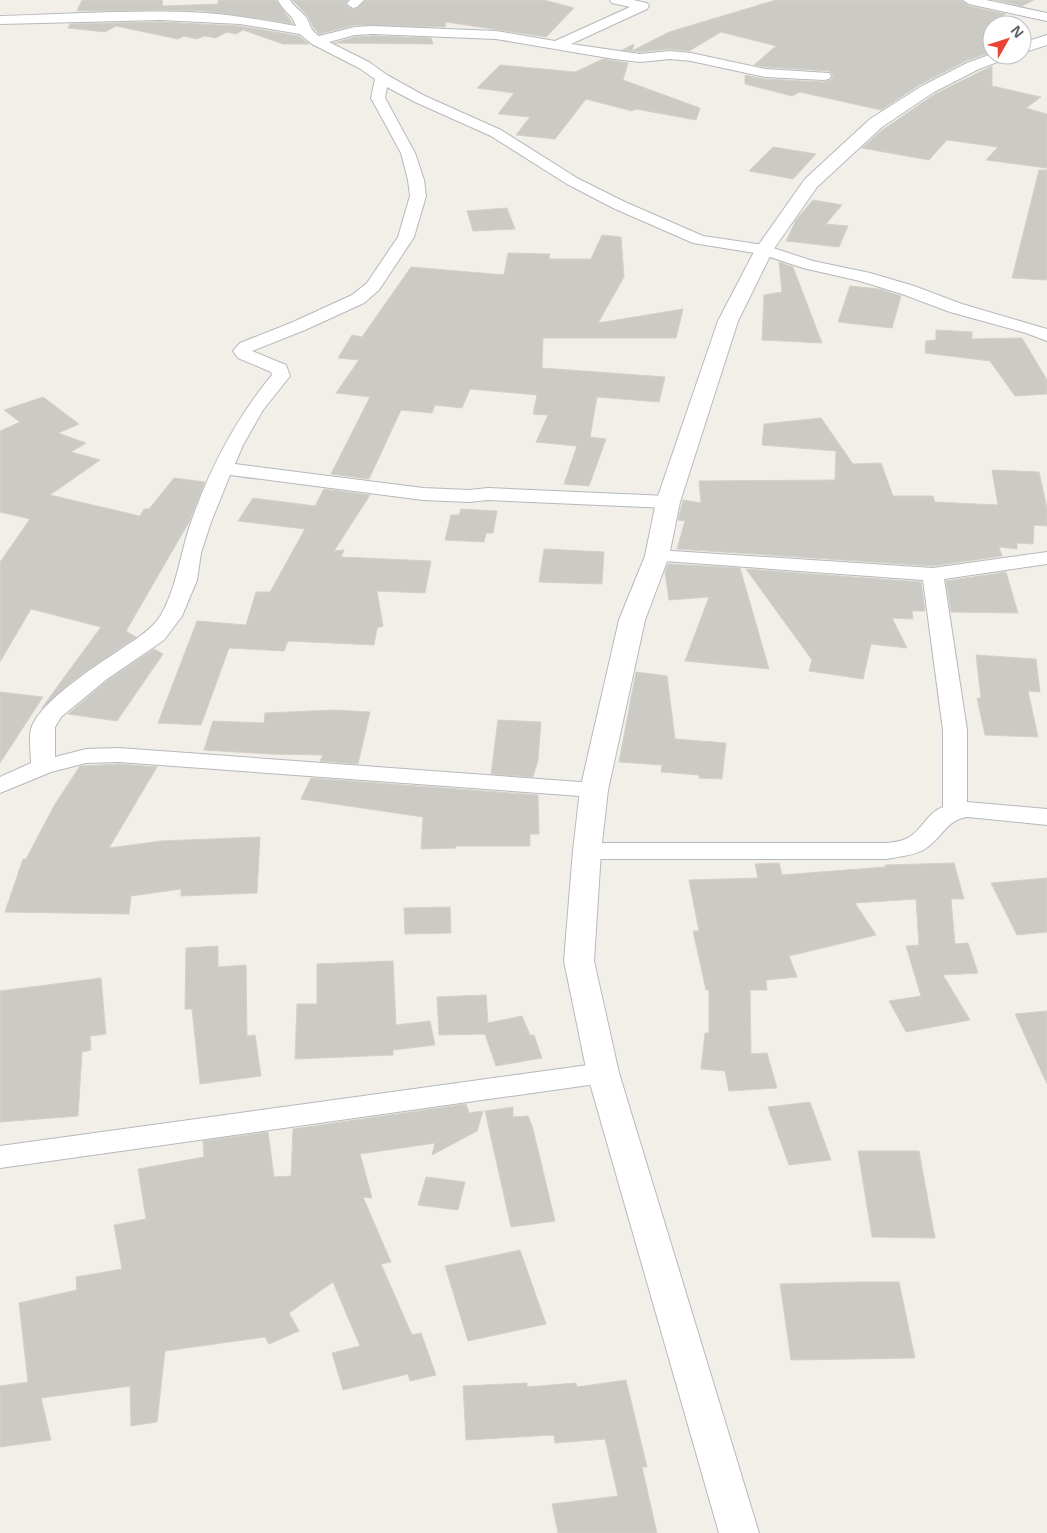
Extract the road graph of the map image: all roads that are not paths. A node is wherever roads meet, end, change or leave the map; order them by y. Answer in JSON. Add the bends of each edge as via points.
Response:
{"nodes":[{"id":1,"x":284,"y":0,"type":"edge"},
{"id":2,"x":616,"y":0,"type":"edge"},
{"id":3,"x":969,"y":0,"type":"edge"},
{"id":4,"x":1047,"y":17,"type":"edge"},
{"id":5,"x":0,"y":20,"type":"edge"},
{"id":6,"x":311,"y":36,"type":"junction"},
{"id":7,"x":1047,"y":40,"type":"edge"},
{"id":8,"x":1032,"y":45,"type":"edge"},
{"id":9,"x":555,"y":46,"type":"junction"},
{"id":10,"x":982,"y":63,"type":"edge"},
{"id":11,"x":824,"y":76,"type":"dead end"},
{"id":12,"x":382,"y":78,"type":"junction"},
{"id":13,"x":764,"y":250,"type":"junction"},
{"id":14,"x":1042,"y":331,"type":"edge"},
{"id":15,"x":223,"y":468,"type":"junction"},
{"id":16,"x":668,"y":502,"type":"junction"},
{"id":17,"x":657,"y":556,"type":"junction"},
{"id":18,"x":1047,"y":558,"type":"edge"},
{"id":19,"x":932,"y":574,"type":"junction"},
{"id":20,"x":43,"y":766,"type":"junction"},
{"id":21,"x":0,"y":786,"type":"edge"},
{"id":22,"x":594,"y":790,"type":"junction"},
{"id":23,"x":955,"y":810,"type":"junction"},
{"id":24,"x":1047,"y":817,"type":"edge"},
{"id":25,"x":587,"y":851,"type":"junction"},
{"id":26,"x":603,"y":1073,"type":"junction"},
{"id":27,"x":0,"y":1157,"type":"edge"},
{"id":28,"x":739,"y":1533,"type":"edge"}],
"edges":[{"from":1,"to":6,"type":"street"},
{"from":2,"to":9,"type":"street","via":[[643,6]]},
{"from":3,"to":4,"type":"street"},
{"from":5,"to":6,"type":"street","via":[[205,17],[240,20]]},
{"from":6,"to":9,"type":"street","via":[[372,30],[496,35]]},
{"from":6,"to":12,"type":"street"},
{"from":7,"to":8,"type":"main road"},
{"from":9,"to":11,"type":"street","via":[[640,58],[691,57],[765,73]]},
{"from":10,"to":13,"type":"main road","via":[[928,89],[876,122],[810,183]]},
{"from":12,"to":13,"type":"street","via":[[496,134],[619,204],[699,240]]},
{"from":12,"to":15,"type":"street","via":[[378,98],[408,153],[416,180],[418,196],[406,237],[374,286],[358,299],[242,351],[280,369],[281,376],[255,408]]},
{"from":13,"to":14,"type":"street"},
{"from":13,"to":16,"type":"main road","via":[[728,321]]},
{"from":15,"to":16,"type":"street","via":[[442,495]]},
{"from":15,"to":20,"type":"street","via":[[201,522],[186,580],[171,616],[156,635],[99,674],[52,713],[43,727]]},
{"from":16,"to":17,"type":"main road"},
{"from":17,"to":19,"type":"street"},
{"from":17,"to":22,"type":"main road","via":[[632,620]]},
{"from":18,"to":19,"type":"street"},
{"from":19,"to":23,"type":"street","via":[[955,730]]},
{"from":20,"to":21,"type":"street"},
{"from":20,"to":22,"type":"street","via":[[86,756],[119,755]]},
{"from":22,"to":25,"type":"main road"},
{"from":23,"to":24,"type":"street"},
{"from":23,"to":25,"type":"street","via":[[936,822],[925,837],[913,845],[887,851]]},
{"from":25,"to":26,"type":"main road","via":[[579,961]]},
{"from":26,"to":27,"type":"street"},
{"from":26,"to":28,"type":"main road"}]}
